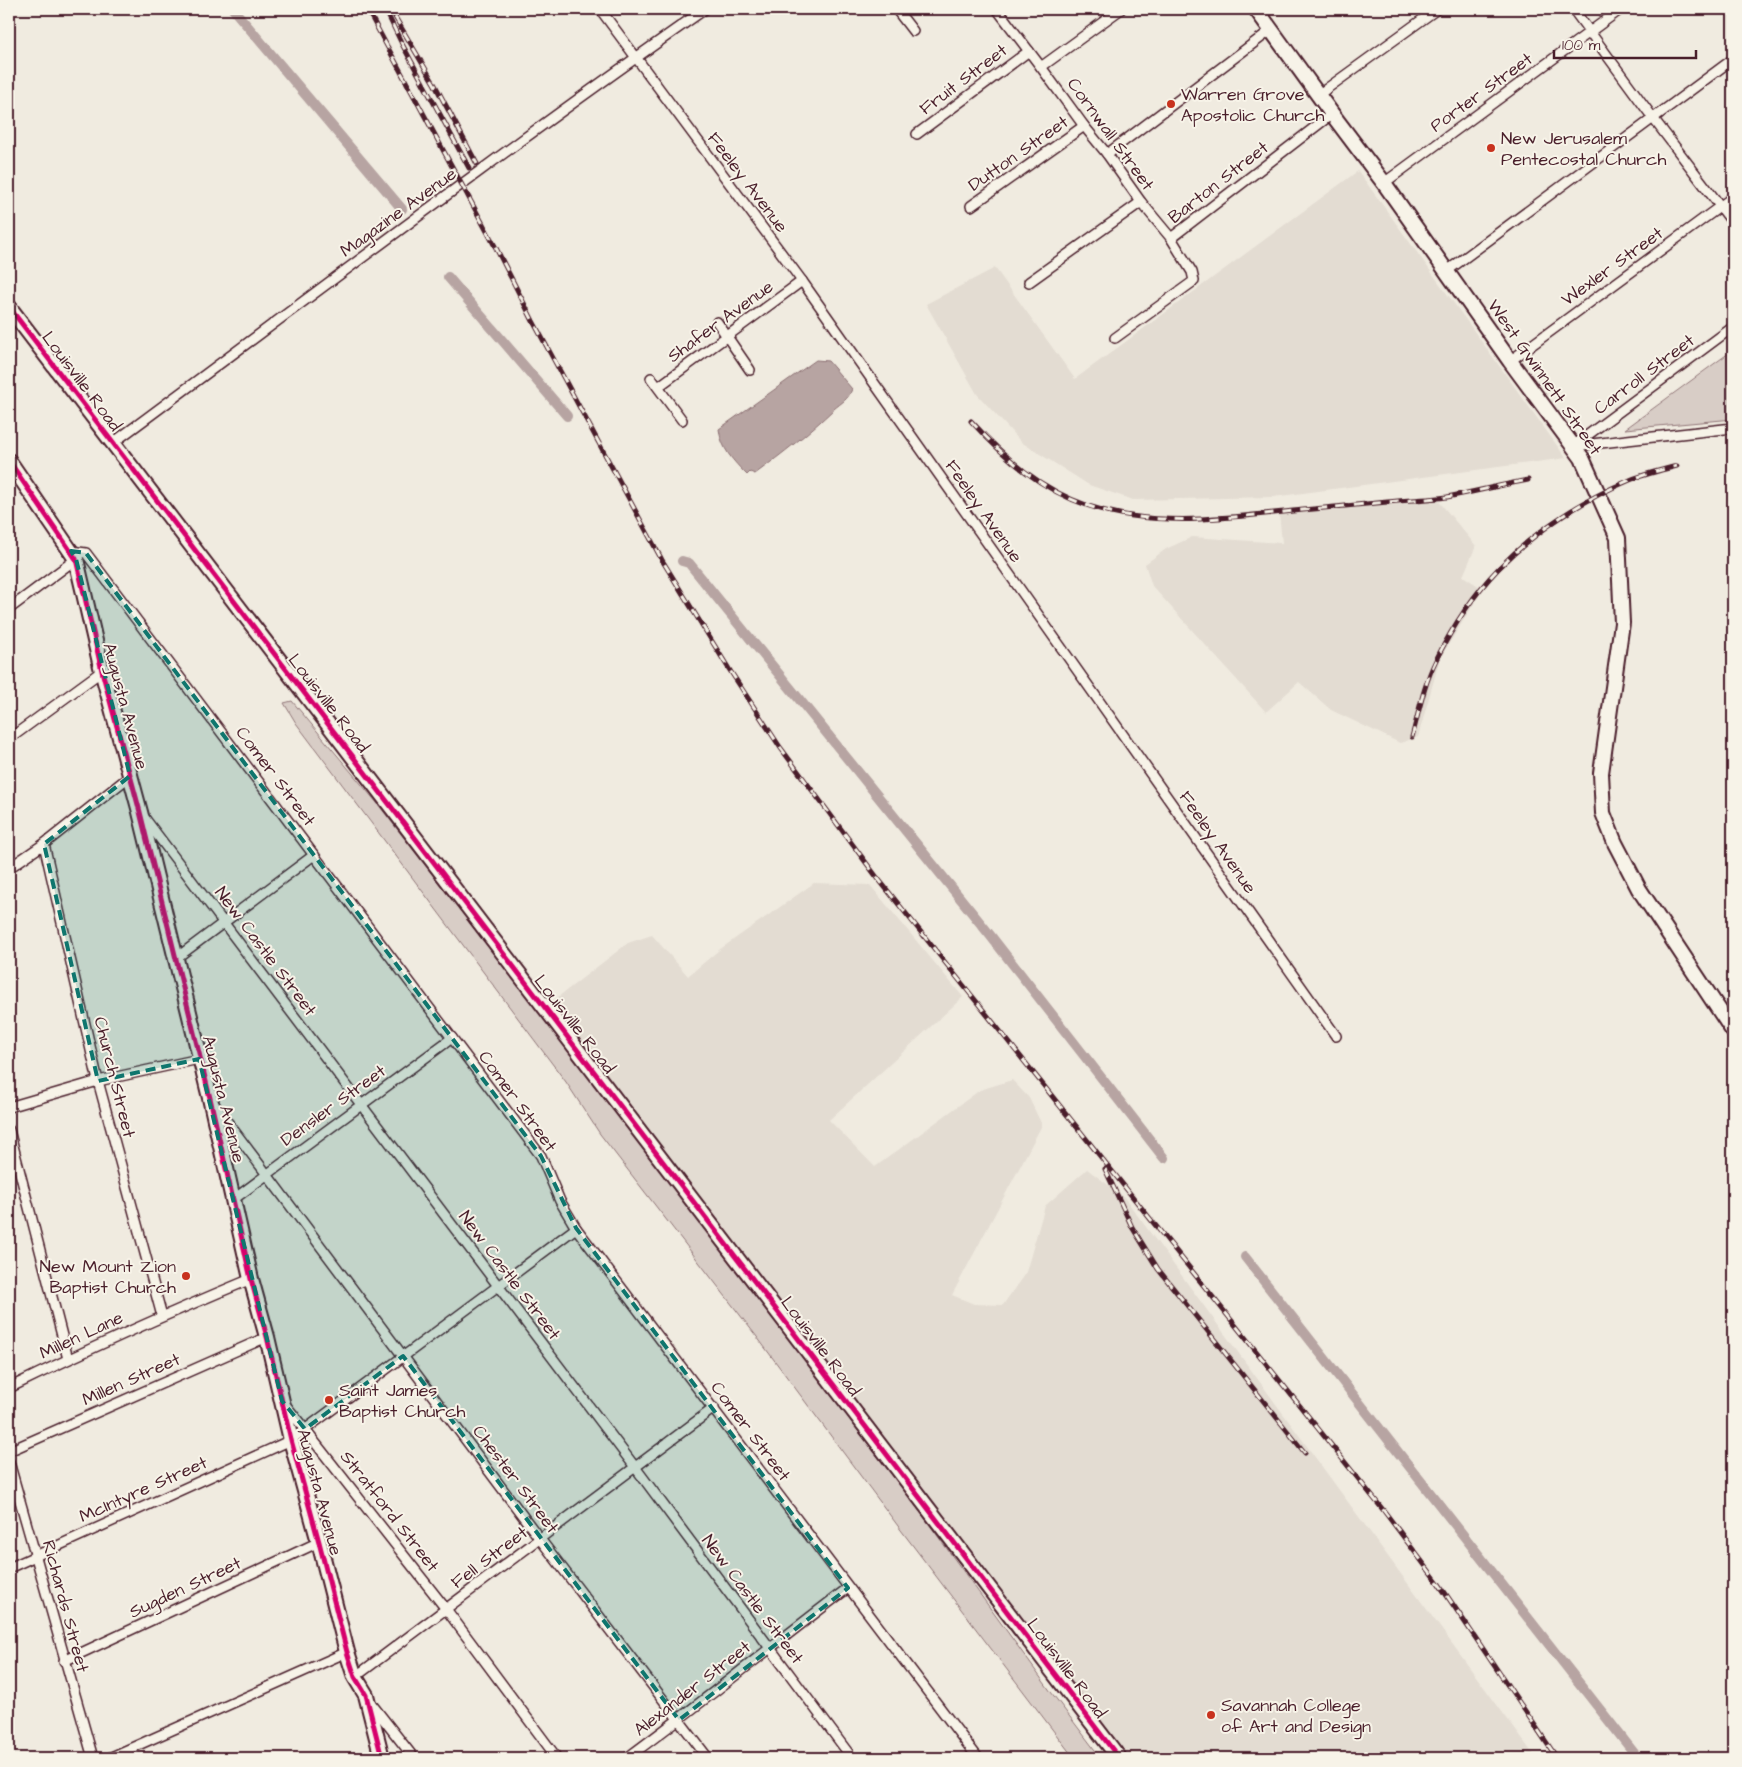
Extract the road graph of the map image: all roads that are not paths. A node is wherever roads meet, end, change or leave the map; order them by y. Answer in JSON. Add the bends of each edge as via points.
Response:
{"nodes":[{"id":1,"x":600,"y":9,"type":"edge"},
{"id":2,"x":705,"y":9,"type":"edge"},
{"id":3,"x":896,"y":9,"type":"edge"},
{"id":4,"x":997,"y":9,"type":"edge"},
{"id":5,"x":1121,"y":9,"type":"edge"},
{"id":6,"x":1256,"y":9,"type":"edge"},
{"id":7,"x":1437,"y":9,"type":"edge"},
{"id":8,"x":1573,"y":9,"type":"edge"},
{"id":9,"x":1621,"y":9,"type":"edge"},
{"id":10,"x":1271,"y":30,"type":"junction"},
{"id":11,"x":913,"y":31,"type":"dead end"},
{"id":12,"x":1590,"y":32,"type":"junction"},
{"id":13,"x":1029,"y":50,"type":"junction"},
{"id":14,"x":635,"y":58,"type":"junction"},
{"id":15,"x":1733,"y":59,"type":"edge"},
{"id":16,"x":1041,"y":66,"type":"junction"},
{"id":17,"x":1318,"y":95,"type":"junction"},
{"id":18,"x":1332,"y":114,"type":"junction"},
{"id":19,"x":1653,"y":118,"type":"junction"},
{"id":20,"x":1084,"y":126,"type":"junction"},
{"id":21,"x":917,"y":134,"type":"dead end"},
{"id":22,"x":1107,"y":154,"type":"junction"},
{"id":23,"x":1384,"y":183,"type":"junction"},
{"id":24,"x":1733,"y":196,"type":"edge"},
{"id":25,"x":1141,"y":202,"type":"junction"},
{"id":26,"x":971,"y":206,"type":"dead end"},
{"id":27,"x":1721,"y":206,"type":"junction"},
{"id":28,"x":1733,"y":223,"type":"edge"},
{"id":29,"x":1171,"y":238,"type":"junction"},
{"id":30,"x":1448,"y":271,"type":"junction"},
{"id":31,"x":802,"y":281,"type":"junction"},
{"id":32,"x":1029,"y":282,"type":"dead end"},
{"id":33,"x":9,"y":308,"type":"edge"},
{"id":34,"x":717,"y":322,"type":"dead end"},
{"id":35,"x":1733,"y":327,"type":"edge"},
{"id":36,"x":726,"y":337,"type":"junction"},
{"id":37,"x":1115,"y":338,"type":"dead end"},
{"id":38,"x":1510,"y":361,"type":"junction"},
{"id":39,"x":750,"y":370,"type":"dead end"},
{"id":40,"x":651,"y":378,"type":"dead end"},
{"id":41,"x":658,"y":387,"type":"junction"},
{"id":42,"x":682,"y":420,"type":"dead end"},
{"id":43,"x":1733,"y":428,"type":"edge"},
{"id":44,"x":113,"y":444,"type":"junction"},
{"id":45,"x":1573,"y":446,"type":"junction"},
{"id":46,"x":11,"y":468,"type":"edge"},
{"id":47,"x":74,"y":555,"type":"junction"},
{"id":48,"x":9,"y":609,"type":"edge"},
{"id":49,"x":102,"y":670,"type":"junction"},
{"id":50,"x":9,"y":740,"type":"edge"},
{"id":51,"x":130,"y":776,"type":"junction"},
{"id":52,"x":140,"y":812,"type":"junction"},
{"id":53,"x":44,"y":844,"type":"junction"},
{"id":54,"x":314,"y":855,"type":"junction"},
{"id":55,"x":9,"y":868,"type":"edge"},
{"id":56,"x":224,"y":922,"type":"junction"},
{"id":57,"x":175,"y":959,"type":"junction"},
{"id":58,"x":1733,"y":1031,"type":"edge"},
{"id":59,"x":1336,"y":1036,"type":"dead end"},
{"id":60,"x":452,"y":1038,"type":"junction"},
{"id":61,"x":199,"y":1060,"type":"junction"},
{"id":62,"x":98,"y":1081,"type":"junction"},
{"id":63,"x":210,"y":1098,"type":"junction"},
{"id":64,"x":362,"y":1105,"type":"junction"},
{"id":65,"x":9,"y":1107,"type":"edge"},
{"id":66,"x":9,"y":1130,"type":"edge"},
{"id":67,"x":266,"y":1174,"type":"junction"},
{"id":68,"x":234,"y":1199,"type":"junction"},
{"id":69,"x":576,"y":1228,"type":"junction"},
{"id":70,"x":251,"y":1279,"type":"junction"},
{"id":71,"x":498,"y":1286,"type":"junction"},
{"id":72,"x":162,"y":1316,"type":"junction"},
{"id":73,"x":267,"y":1336,"type":"junction"},
{"id":74,"x":403,"y":1356,"type":"junction"},
{"id":75,"x":68,"y":1359,"type":"junction"},
{"id":76,"x":9,"y":1388,"type":"edge"},
{"id":77,"x":282,"y":1401,"type":"junction"},
{"id":78,"x":714,"y":1408,"type":"junction"},
{"id":79,"x":305,"y":1429,"type":"junction"},
{"id":80,"x":291,"y":1440,"type":"junction"},
{"id":81,"x":9,"y":1451,"type":"edge"},
{"id":82,"x":9,"y":1462,"type":"edge"},
{"id":83,"x":635,"y":1467,"type":"junction"},
{"id":84,"x":540,"y":1539,"type":"junction"},
{"id":85,"x":319,"y":1542,"type":"junction"},
{"id":86,"x":36,"y":1555,"type":"junction"},
{"id":87,"x":9,"y":1568,"type":"edge"},
{"id":88,"x":848,"y":1588,"type":"junction"},
{"id":89,"x":446,"y":1609,"type":"junction"},
{"id":90,"x":769,"y":1648,"type":"junction"},
{"id":91,"x":347,"y":1652,"type":"junction"},
{"id":92,"x":64,"y":1661,"type":"junction"},
{"id":93,"x":355,"y":1678,"type":"junction"},
{"id":94,"x":366,"y":1696,"type":"junction"},
{"id":95,"x":679,"y":1720,"type":"junction"},
{"id":96,"x":93,"y":1758,"type":"edge"},
{"id":97,"x":109,"y":1758,"type":"edge"},
{"id":98,"x":382,"y":1758,"type":"edge"},
{"id":99,"x":414,"y":1758,"type":"edge"},
{"id":100,"x":557,"y":1758,"type":"edge"},
{"id":101,"x":627,"y":1758,"type":"edge"},
{"id":102,"x":708,"y":1758,"type":"edge"},
{"id":103,"x":852,"y":1758,"type":"edge"},
{"id":104,"x":978,"y":1758,"type":"edge"},
{"id":105,"x":1119,"y":1758,"type":"edge"}],
"edges":[{"from":1,"to":14,"type":"street","name":"Feeley Avenue"},
{"from":2,"to":14,"type":"street","name":"Magazine Avenue"},
{"from":3,"to":11,"type":"street"},
{"from":4,"to":13,"type":"street","name":"Cornwall Street"},
{"from":5,"to":16,"type":"street"},
{"from":6,"to":10,"type":"main road","name":"West Gwinnett Street"},
{"from":7,"to":17,"type":"street"},
{"from":8,"to":12,"type":"street"},
{"from":9,"to":12,"type":"street","name":"Porter Street"},
{"from":10,"to":17,"type":"main road","name":"West Gwinnett Street"},
{"from":10,"to":22,"type":"street"},
{"from":12,"to":19,"type":"street"},
{"from":12,"to":23,"type":"street","name":"Porter Street"},
{"from":13,"to":16,"type":"street","name":"Cornwall Street"},
{"from":13,"to":21,"type":"street","name":"Fruit Street"},
{"from":14,"to":31,"type":"street","name":"Feeley Avenue"},
{"from":14,"to":44,"type":"street","name":"Magazine Avenue"},
{"from":15,"to":19,"type":"street"},
{"from":16,"to":20,"type":"street","name":"Cornwall Street"},
{"from":17,"to":18,"type":"main road","name":"West Gwinnett Street"},
{"from":18,"to":23,"type":"main road","name":"West Gwinnett Street"},
{"from":18,"to":29,"type":"street","name":"Barton Street"},
{"from":19,"to":27,"type":"street"},
{"from":19,"to":30,"type":"street"},
{"from":20,"to":22,"type":"street","name":"Cornwall Street"},
{"from":20,"to":26,"type":"street","name":"Dutton Street"},
{"from":22,"to":25,"type":"street","name":"Cornwall Street"},
{"from":23,"to":30,"type":"main road","name":"West Gwinnett Street"},
{"from":24,"to":27,"type":"street","name":"Wexler Street"},
{"from":25,"to":29,"type":"street","name":"Cornwall Street"},
{"from":25,"to":32,"type":"street"},
{"from":27,"to":28,"type":"street"},
{"from":27,"to":38,"type":"street","name":"Wexler Street"},
{"from":29,"to":37,"type":"street","name":"Cornwall Street","via":[[1194,281]]},
{"from":30,"to":38,"type":"main road","name":"West Gwinnett Street"},
{"from":31,"to":36,"type":"street","name":"Shafer Avenue"},
{"from":31,"to":59,"type":"street","name":"Feeley Avenue"},
{"from":33,"to":44,"type":"main road","name":"Louisville Road"},
{"from":34,"to":36,"type":"street"},
{"from":35,"to":45,"type":"street","name":"Carroll Street"},
{"from":36,"to":39,"type":"street"},
{"from":36,"to":41,"type":"street","name":"Shafer Avenue"},
{"from":38,"to":45,"type":"main road","name":"West Gwinnett Street"},
{"from":40,"to":41,"type":"street"},
{"from":41,"to":42,"type":"street"},
{"from":43,"to":45,"type":"street"},
{"from":44,"to":105,"type":"main road","name":"Louisville Road"},
{"from":45,"to":58,"type":"main road","name":"West Gwinnett Street","via":[[1582,458],[1618,538],[1622,623],[1601,773],[1603,813],[1639,889]]},
{"from":46,"to":47,"type":"main road","name":"Augusta Avenue"},
{"from":47,"to":48,"type":"street"},
{"from":47,"to":49,"type":"main road","name":"Augusta Avenue"},
{"from":47,"to":54,"type":"street","name":"Comer Street","via":[[86,552]]},
{"from":49,"to":50,"type":"street"},
{"from":49,"to":51,"type":"main road","name":"Augusta Avenue"},
{"from":51,"to":52,"type":"main road","name":"Augusta Avenue"},
{"from":51,"to":53,"type":"street"},
{"from":52,"to":56,"type":"street","name":"New Castle Street"},
{"from":52,"to":57,"type":"main road","name":"Augusta Avenue"},
{"from":53,"to":55,"type":"street"},
{"from":53,"to":62,"type":"street","name":"Church Street"},
{"from":54,"to":56,"type":"street"},
{"from":54,"to":60,"type":"street","name":"Comer Street"},
{"from":56,"to":57,"type":"street"},
{"from":56,"to":64,"type":"street","name":"New Castle Street"},
{"from":57,"to":61,"type":"main road","name":"Augusta Avenue"},
{"from":60,"to":64,"type":"street","name":"Densler Street"},
{"from":60,"to":69,"type":"street","name":"Comer Street","via":[[541,1156],[560,1201]]},
{"from":61,"to":62,"type":"street"},
{"from":61,"to":63,"type":"main road","name":"Augusta Avenue"},
{"from":62,"to":65,"type":"street"},
{"from":62,"to":72,"type":"street","name":"Church Street"},
{"from":63,"to":67,"type":"street","name":"Chester Street"},
{"from":63,"to":68,"type":"main road","name":"Augusta Avenue"},
{"from":64,"to":67,"type":"street","name":"Densler Street"},
{"from":64,"to":71,"type":"street","name":"New Castle Street"},
{"from":66,"to":75,"type":"street"},
{"from":67,"to":68,"type":"street","name":"Densler Street"},
{"from":67,"to":74,"type":"street","name":"Chester Street"},
{"from":68,"to":70,"type":"main road","name":"Augusta Avenue"},
{"from":69,"to":71,"type":"street"},
{"from":69,"to":78,"type":"street","name":"Comer Street"},
{"from":70,"to":72,"type":"street","name":"Millen Lane"},
{"from":70,"to":73,"type":"main road","name":"Augusta Avenue"},
{"from":71,"to":74,"type":"street"},
{"from":71,"to":83,"type":"street","name":"New Castle Street"},
{"from":72,"to":75,"type":"street","name":"Millen Lane"},
{"from":73,"to":77,"type":"main road","name":"Augusta Avenue"},
{"from":73,"to":81,"type":"street","name":"Millen Street"},
{"from":74,"to":79,"type":"street"},
{"from":74,"to":84,"type":"street","name":"Chester Street"},
{"from":75,"to":76,"type":"street","name":"Millen Lane"},
{"from":77,"to":79,"type":"street","name":"Augusta Avenue"},
{"from":77,"to":80,"type":"main road","name":"Augusta Avenue"},
{"from":78,"to":83,"type":"street","name":"Fell Street"},
{"from":78,"to":88,"type":"street","name":"Comer Street"},
{"from":79,"to":80,"type":"street","name":"McIntyre Street"},
{"from":79,"to":89,"type":"street","name":"Stratford Street"},
{"from":80,"to":85,"type":"main road","name":"Augusta Avenue"},
{"from":80,"to":86,"type":"street","name":"McIntyre Street"},
{"from":82,"to":86,"type":"street","name":"Richards Street"},
{"from":83,"to":84,"type":"street","name":"Fell Street"},
{"from":83,"to":90,"type":"street","name":"New Castle Street"},
{"from":84,"to":89,"type":"street","name":"Fell Street"},
{"from":84,"to":95,"type":"street","name":"Chester Street"},
{"from":85,"to":91,"type":"main road","name":"Augusta Avenue"},
{"from":85,"to":92,"type":"street","name":"Sugden Street"},
{"from":86,"to":87,"type":"street","name":"McIntyre Street"},
{"from":86,"to":92,"type":"street","name":"Richards Street"},
{"from":88,"to":90,"type":"street","name":"Alexander Street"},
{"from":88,"to":104,"type":"street","name":"Comer Street"},
{"from":89,"to":93,"type":"street","name":"Fell Street"},
{"from":89,"to":100,"type":"street","name":"Stratford Street"},
{"from":90,"to":95,"type":"street","name":"Alexander Street"},
{"from":90,"to":103,"type":"street","name":"New Castle Street"},
{"from":91,"to":93,"type":"main road","name":"Augusta Avenue"},
{"from":91,"to":97,"type":"street"},
{"from":92,"to":96,"type":"street","name":"Richards Street"},
{"from":93,"to":94,"type":"main road","name":"Augusta Avenue"},
{"from":94,"to":98,"type":"main road","name":"Augusta Avenue"},
{"from":94,"to":99,"type":"street"},
{"from":95,"to":101,"type":"street","name":"Alexander Street"},
{"from":95,"to":102,"type":"street","name":"Chester Street"}]}
